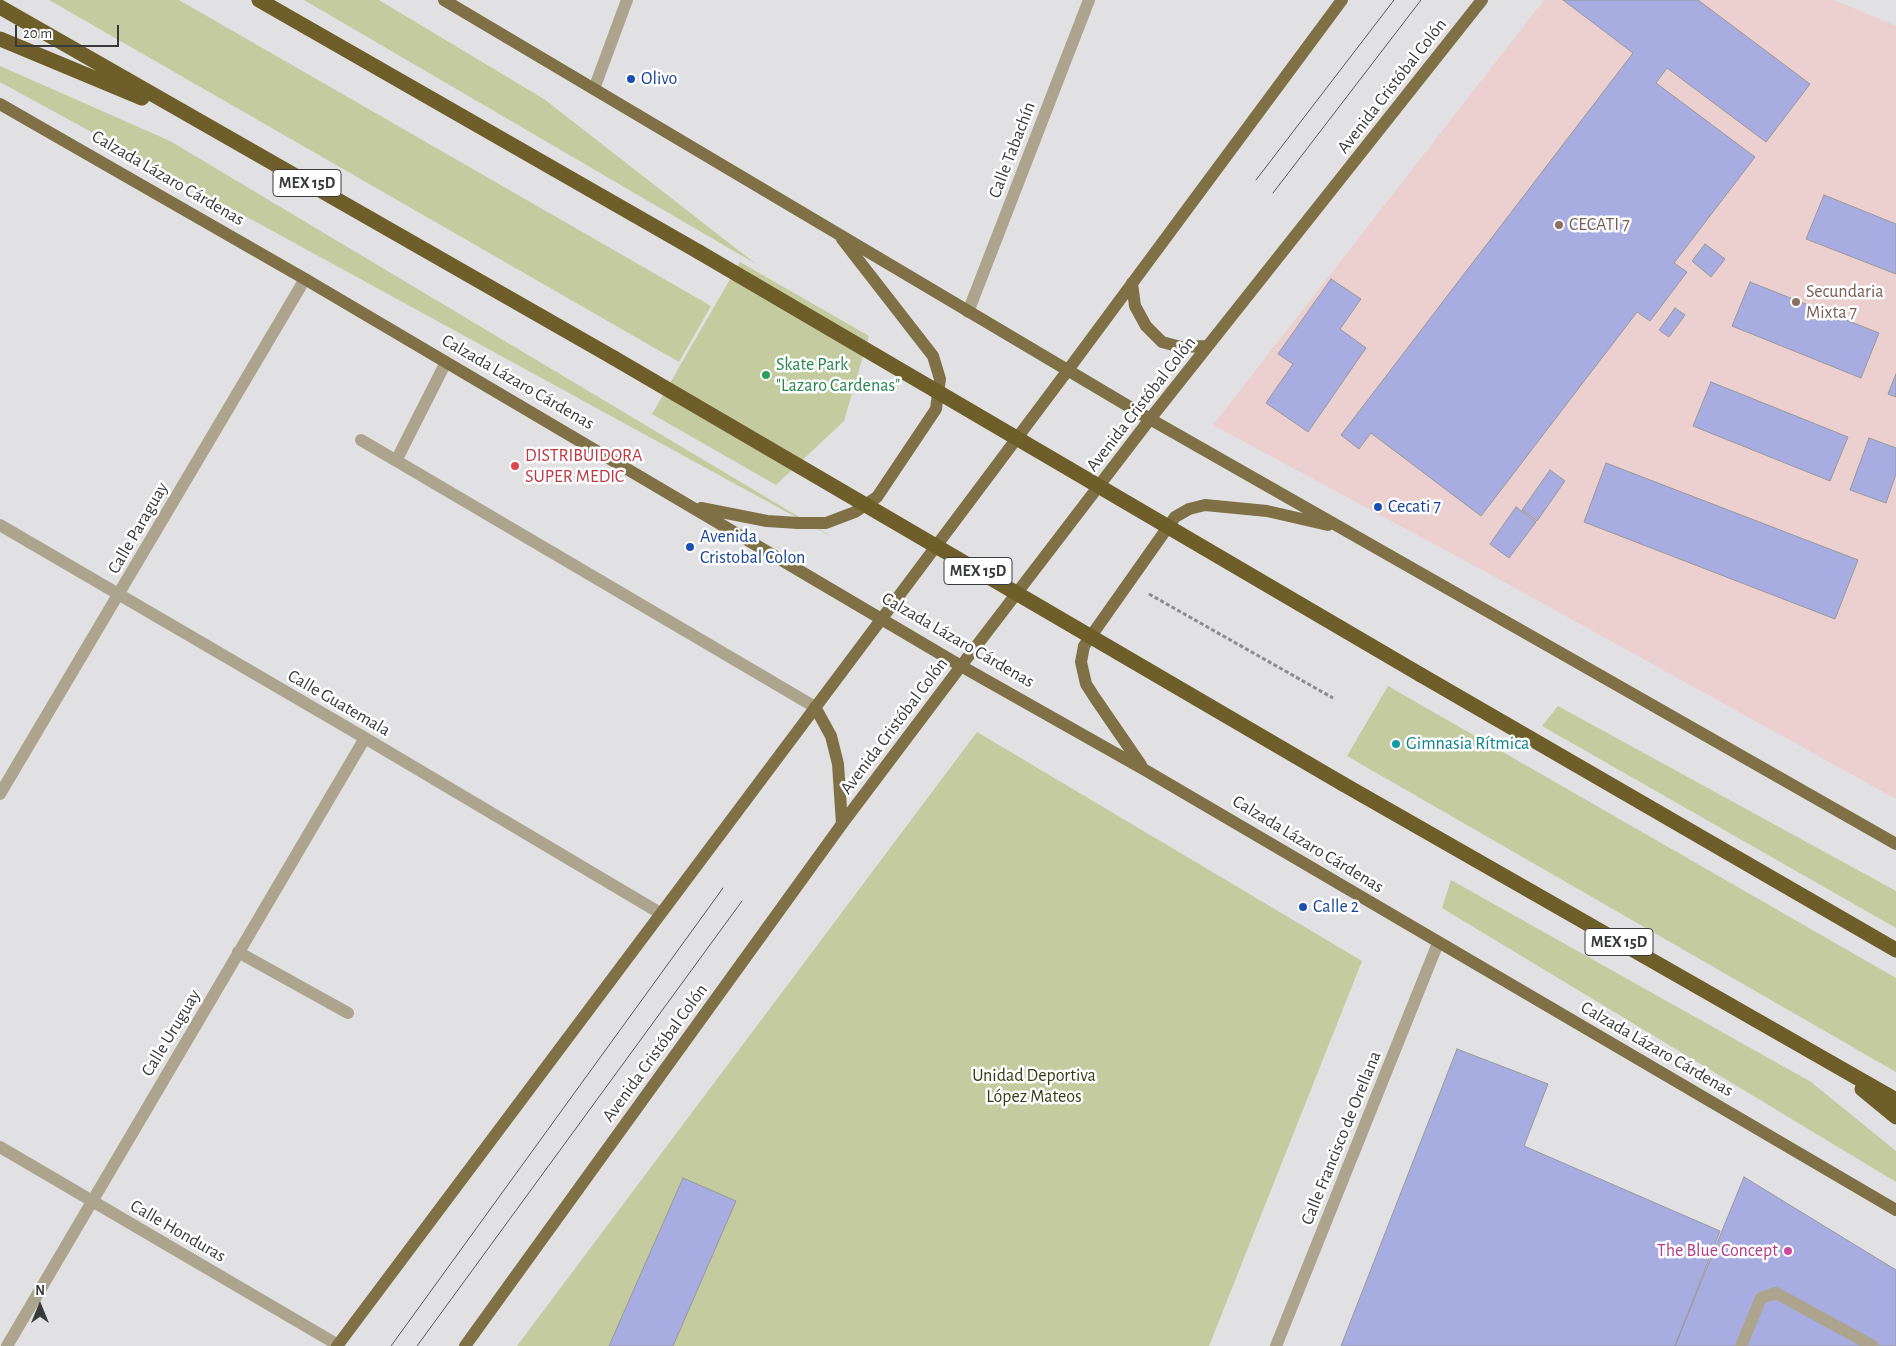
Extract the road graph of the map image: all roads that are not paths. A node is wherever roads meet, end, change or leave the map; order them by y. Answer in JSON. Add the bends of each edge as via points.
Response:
{"nodes":[{"id":1,"x":259,"y":0,"type":"edge"},
{"id":2,"x":444,"y":0,"type":"edge"},
{"id":3,"x":628,"y":0,"type":"edge"},
{"id":4,"x":1089,"y":0,"type":"edge"},
{"id":5,"x":1342,"y":0,"type":"edge"},
{"id":6,"x":1482,"y":0,"type":"edge"},
{"id":7,"x":0,"y":7,"type":"edge"},
{"id":8,"x":0,"y":39,"type":"edge"},
{"id":9,"x":594,"y":89,"type":"junction"},
{"id":10,"x":0,"y":104,"type":"edge"},
{"id":11,"x":198,"y":122,"type":"junction"},
{"id":12,"x":837,"y":233,"type":"junction"},
{"id":13,"x":304,"y":278,"type":"junction"},
{"id":14,"x":1132,"y":283,"type":"junction"},
{"id":15,"x":968,"y":312,"type":"junction"},
{"id":16,"x":1208,"y":346,"type":"junction"},
{"id":17,"x":446,"y":362,"type":"junction"},
{"id":18,"x":1068,"y":370,"type":"junction"},
{"id":19,"x":1150,"y":419,"type":"junction"},
{"id":20,"x":362,"y":440,"type":"dead end"},
{"id":21,"x":397,"y":460,"type":"junction"},
{"id":22,"x":692,"y":506,"type":"junction"},
{"id":23,"x":0,"y":525,"type":"edge"},
{"id":24,"x":1341,"y":528,"type":"junction"},
{"id":25,"x":119,"y":594,"type":"junction"},
{"id":26,"x":881,"y":617,"type":"junction"},
{"id":27,"x":961,"y":666,"type":"junction"},
{"id":28,"x":814,"y":707,"type":"junction"},
{"id":29,"x":365,"y":738,"type":"junction"},
{"id":30,"x":1144,"y":770,"type":"junction"},
{"id":31,"x":0,"y":794,"type":"edge"},
{"id":32,"x":842,"y":824,"type":"junction"},
{"id":33,"x":1896,"y":844,"type":"edge"},
{"id":34,"x":660,"y":913,"type":"junction"},
{"id":35,"x":1438,"y":942,"type":"junction"},
{"id":36,"x":1896,"y":950,"type":"edge"},
{"id":37,"x":238,"y":952,"type":"junction"},
{"id":38,"x":348,"y":1013,"type":"dead end"},
{"id":39,"x":1826,"y":1060,"type":"junction"},
{"id":40,"x":1896,"y":1100,"type":"edge"},
{"id":41,"x":1896,"y":1117,"type":"edge"},
{"id":42,"x":0,"y":1148,"type":"edge"},
{"id":43,"x":92,"y":1201,"type":"junction"},
{"id":44,"x":1896,"y":1210,"type":"edge"},
{"id":45,"x":7,"y":1346,"type":"edge"},
{"id":46,"x":338,"y":1346,"type":"edge"},
{"id":47,"x":465,"y":1346,"type":"edge"},
{"id":48,"x":1276,"y":1346,"type":"edge"},
{"id":49,"x":1741,"y":1346,"type":"edge"},
{"id":50,"x":1873,"y":1346,"type":"edge"}],
"edges":[{"from":1,"to":36,"type":"highway","bridge":true,"via":[[699,252]]},
{"from":2,"to":9,"type":"main road"},
{"from":3,"to":9,"type":"street"},
{"from":4,"to":15,"type":"street","name":"Calle Tabachín"},
{"from":5,"to":14,"type":"main road"},
{"from":6,"to":16,"type":"main road","name":"Avenida Cristóbal Colón"},
{"from":7,"to":11,"type":"highway","number":"MEX 15D"},
{"from":8,"to":11,"type":"highway"},
{"from":9,"to":12,"type":"main road"},
{"from":10,"to":13,"type":"main road","name":"Calzada Lázaro Cárdenas"},
{"from":11,"to":39,"type":"highway","number":"MEX 15D","bridge":true,"via":[[614,358],[1343,784]]},
{"from":12,"to":15,"type":"main road"},
{"from":12,"to":22,"type":"main road","via":[[933,356],[940,379],[936,409],[877,497],[855,512],[826,523],[798,524]]},
{"from":13,"to":17,"type":"main road","name":"Calzada Lázaro Cárdenas"},
{"from":13,"to":25,"type":"street","name":"Calle Paraguay"},
{"from":14,"to":16,"type":"main road","via":[[1135,306],[1146,326],[1162,342],[1180,347]]},
{"from":14,"to":18,"type":"main road"},
{"from":15,"to":18,"type":"main road"},
{"from":16,"to":19,"type":"main road","name":"Avenida Cristóbal Colón"},
{"from":17,"to":21,"type":"street"},
{"from":17,"to":22,"type":"main road","name":"Calzada Lázaro Cárdenas"},
{"from":18,"to":19,"type":"main road"},
{"from":18,"to":26,"type":"main road"},
{"from":19,"to":24,"type":"main road"},
{"from":19,"to":27,"type":"main road","name":"Avenida Cristóbal Colón"},
{"from":20,"to":21,"type":"street"},
{"from":21,"to":28,"type":"street"},
{"from":22,"to":26,"type":"main road","name":"Calzada Lázaro Cárdenas"},
{"from":23,"to":25,"type":"street","name":"Calle Guatemala"},
{"from":24,"to":30,"type":"main road","via":[[1227,506],[1205,505],[1175,517],[1084,646],[1080,662],[1094,698]]},
{"from":24,"to":33,"type":"main road"},
{"from":25,"to":29,"type":"street","name":"Calle Guatemala"},
{"from":25,"to":31,"type":"street","name":"Calle Paraguay"},
{"from":26,"to":27,"type":"main road","name":"Calzada Lázaro Cárdenas"},
{"from":26,"to":28,"type":"main road"},
{"from":27,"to":30,"type":"main road","name":"Calzada Lázaro Cárdenas"},
{"from":27,"to":32,"type":"main road","name":"Avenida Cristóbal Colón"},
{"from":28,"to":32,"type":"main road","via":[[831,736],[838,764]]},
{"from":28,"to":34,"type":"main road"},
{"from":29,"to":34,"type":"street","name":"Calle Guatemala"},
{"from":29,"to":37,"type":"street","name":"Calle Uruguay"},
{"from":30,"to":35,"type":"main road","name":"Calzada Lázaro Cárdenas"},
{"from":32,"to":47,"type":"main road","name":"Avenida Cristóbal Colón"},
{"from":34,"to":46,"type":"main road"},
{"from":35,"to":44,"type":"main road","name":"Calzada Lázaro Cárdenas"},
{"from":35,"to":48,"type":"street","name":"Calle Francisco de Orellana"},
{"from":37,"to":38,"type":"street"},
{"from":37,"to":43,"type":"street","name":"Calle Uruguay"},
{"from":39,"to":40,"type":"highway","number":"MEX 15D"},
{"from":39,"to":41,"type":"highway"},
{"from":42,"to":43,"type":"street","name":"Calle Honduras"},
{"from":43,"to":45,"type":"street","name":"Calle Uruguay"},
{"from":43,"to":46,"type":"street","name":"Calle Honduras"},
{"from":49,"to":50,"type":"street","via":[[1762,1298],[1776,1292]]}]}
